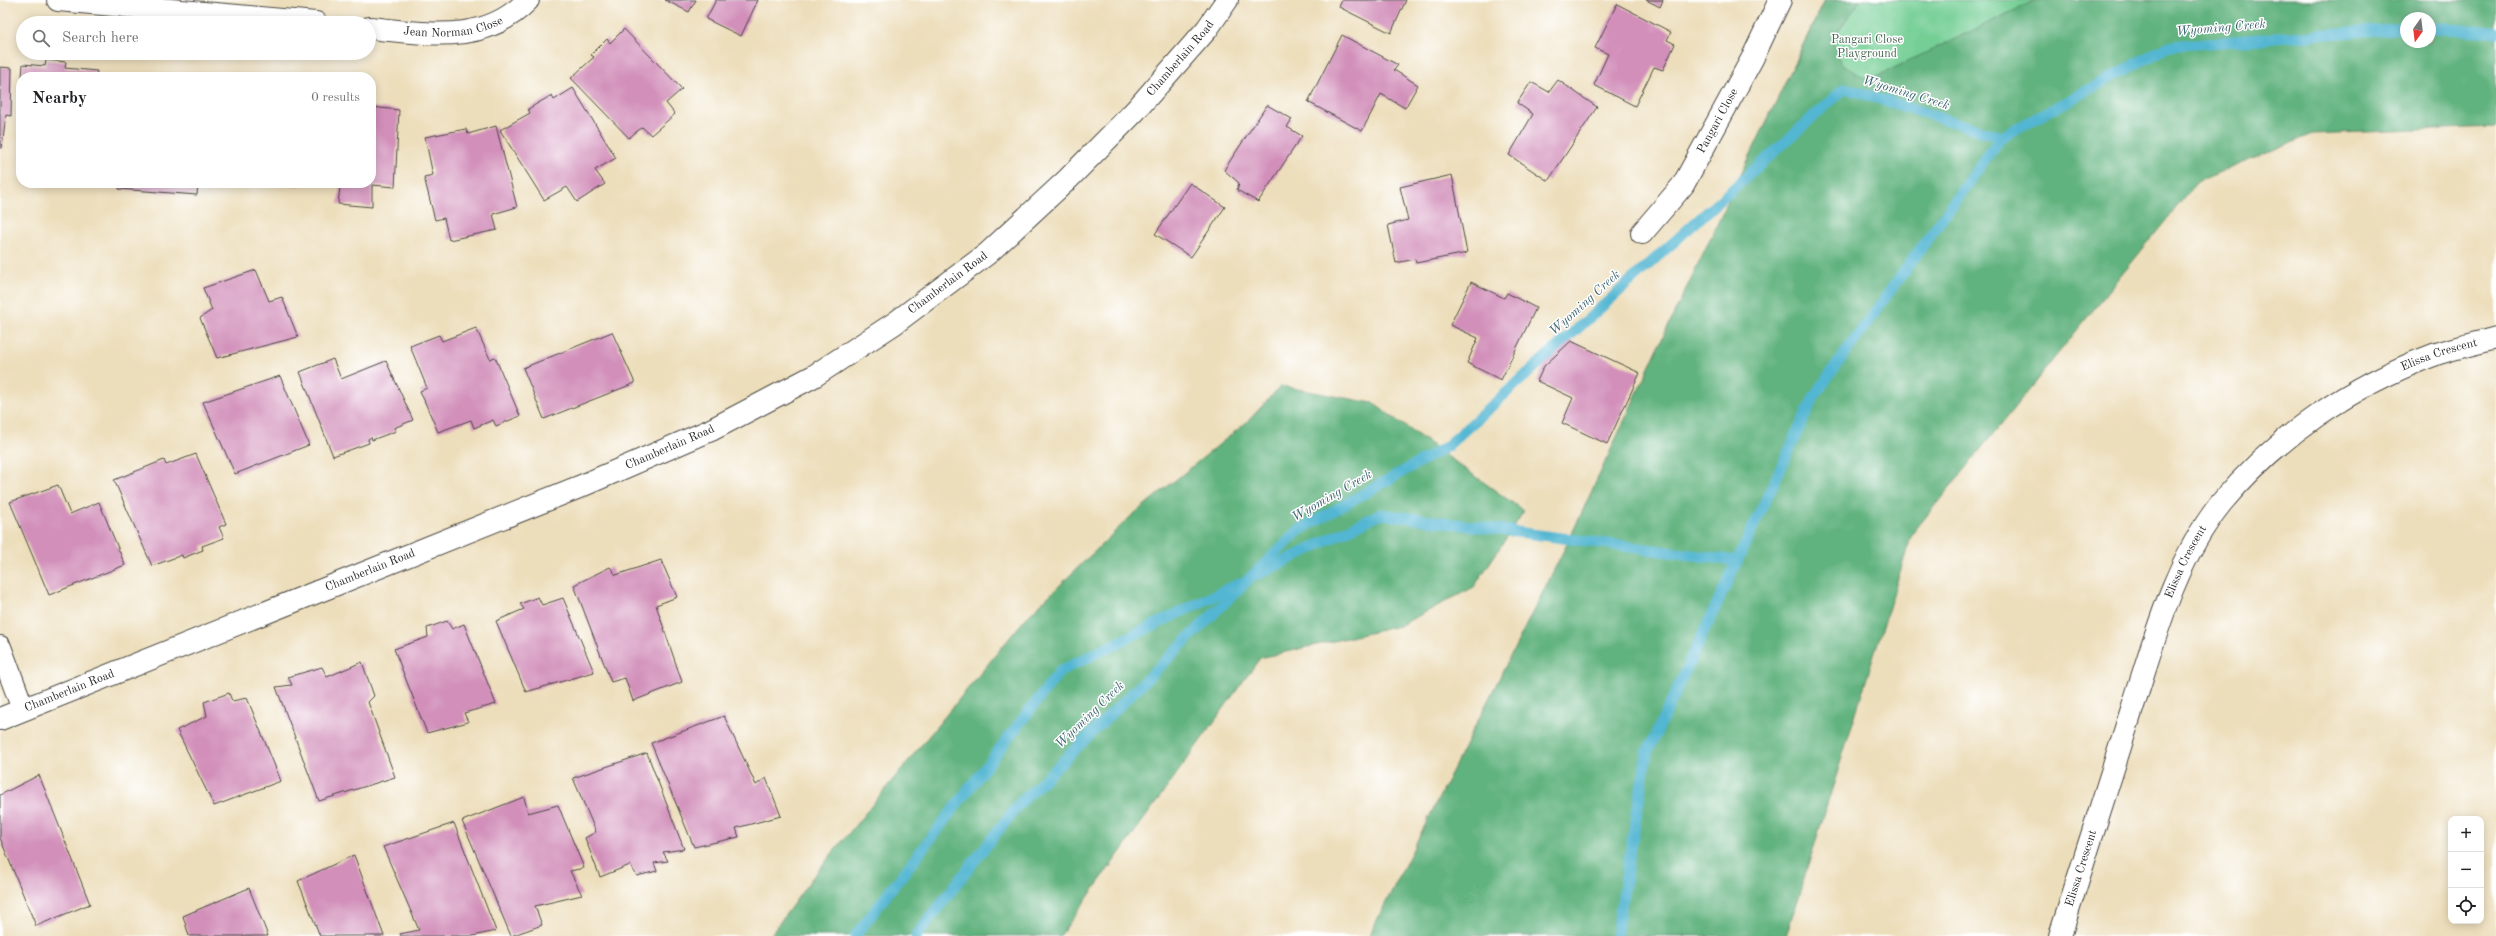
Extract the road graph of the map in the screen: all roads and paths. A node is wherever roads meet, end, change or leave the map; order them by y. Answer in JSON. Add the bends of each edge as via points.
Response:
{"nodes":[{"id":1,"x":58,"y":0,"type":"edge"},
{"id":2,"x":528,"y":0,"type":"edge"},
{"id":3,"x":1227,"y":0,"type":"edge"},
{"id":4,"x":1780,"y":0,"type":"edge"},
{"id":5,"x":237,"y":16,"type":"edge"},
{"id":6,"x":376,"y":29,"type":"edge"},
{"id":7,"x":1642,"y":233,"type":"dead end"},
{"id":8,"x":2496,"y":338,"type":"edge"},
{"id":9,"x":0,"y":647,"type":"edge"},
{"id":10,"x":23,"y":709,"type":"junction"},
{"id":11,"x":0,"y":719,"type":"edge"},
{"id":12,"x":2060,"y":936,"type":"edge"}],
"edges":[{"from":1,"to":5,"type":"street"},
{"from":2,"to":6,"type":"street","name":"Jean Norman Close","via":[[516,12],[493,26],[462,33],[434,34]]},
{"from":3,"to":10,"type":"street","name":"Chamberlain Road","via":[[1207,29],[1135,111],[1068,179],[987,254],[895,322],[814,376],[711,430],[579,487]]},
{"from":4,"to":7,"type":"street","name":"Pangari Close","via":[[1752,59],[1683,185]]},
{"from":8,"to":12,"type":"street","name":"Elissa Crescent","via":[[2433,355],[2354,392],[2311,418],[2269,454],[2222,502],[2186,558],[2163,613]]},
{"from":9,"to":10,"type":"street"},
{"from":10,"to":11,"type":"street","name":"Chamberlain Road"}]}
